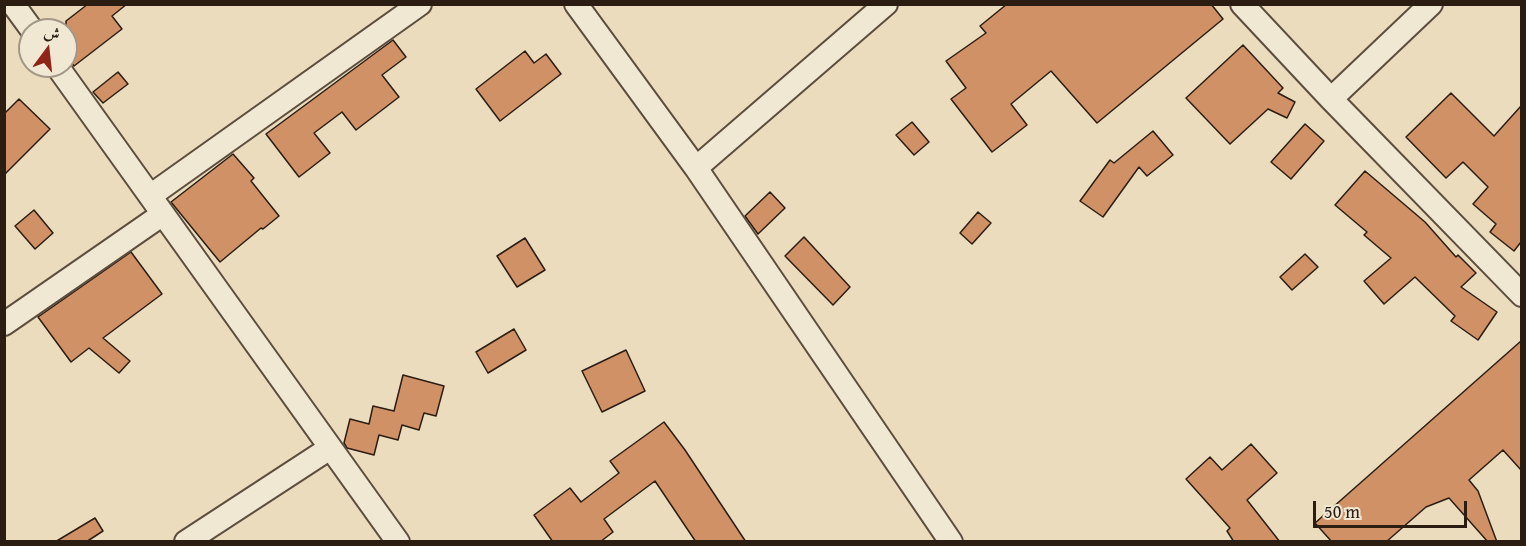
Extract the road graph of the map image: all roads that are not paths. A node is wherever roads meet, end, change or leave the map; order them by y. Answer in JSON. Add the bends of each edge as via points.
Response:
{"nodes":[{"id":1,"x":13,"y":4,"type":"edge"},
{"id":2,"x":420,"y":4,"type":"edge"},
{"id":3,"x":576,"y":4,"type":"edge"},
{"id":4,"x":886,"y":4,"type":"edge"},
{"id":5,"x":1242,"y":4,"type":"edge"},
{"id":6,"x":1431,"y":4,"type":"edge"},
{"id":7,"x":23,"y":18,"type":"edge"},
{"id":8,"x":66,"y":78,"type":"edge"},
{"id":9,"x":1331,"y":99,"type":"junction"},
{"id":10,"x":696,"y":168,"type":"junction"},
{"id":11,"x":157,"y":205,"type":"junction"},
{"id":12,"x":1521,"y":295,"type":"edge"},
{"id":13,"x":4,"y":324,"type":"edge"},
{"id":14,"x":330,"y":447,"type":"junction"},
{"id":15,"x":186,"y":542,"type":"edge"},
{"id":16,"x":398,"y":542,"type":"edge"},
{"id":17,"x":951,"y":542,"type":"edge"}],
"edges":[{"from":1,"to":7,"type":"street"},
{"from":2,"to":11,"type":"street"},
{"from":3,"to":10,"type":"street"},
{"from":4,"to":10,"type":"street"},
{"from":5,"to":9,"type":"street"},
{"from":6,"to":9,"type":"street"},
{"from":8,"to":11,"type":"street"},
{"from":9,"to":12,"type":"street"},
{"from":10,"to":17,"type":"street"},
{"from":11,"to":13,"type":"street"},
{"from":11,"to":14,"type":"street"},
{"from":14,"to":15,"type":"street"},
{"from":14,"to":16,"type":"street"}]}
